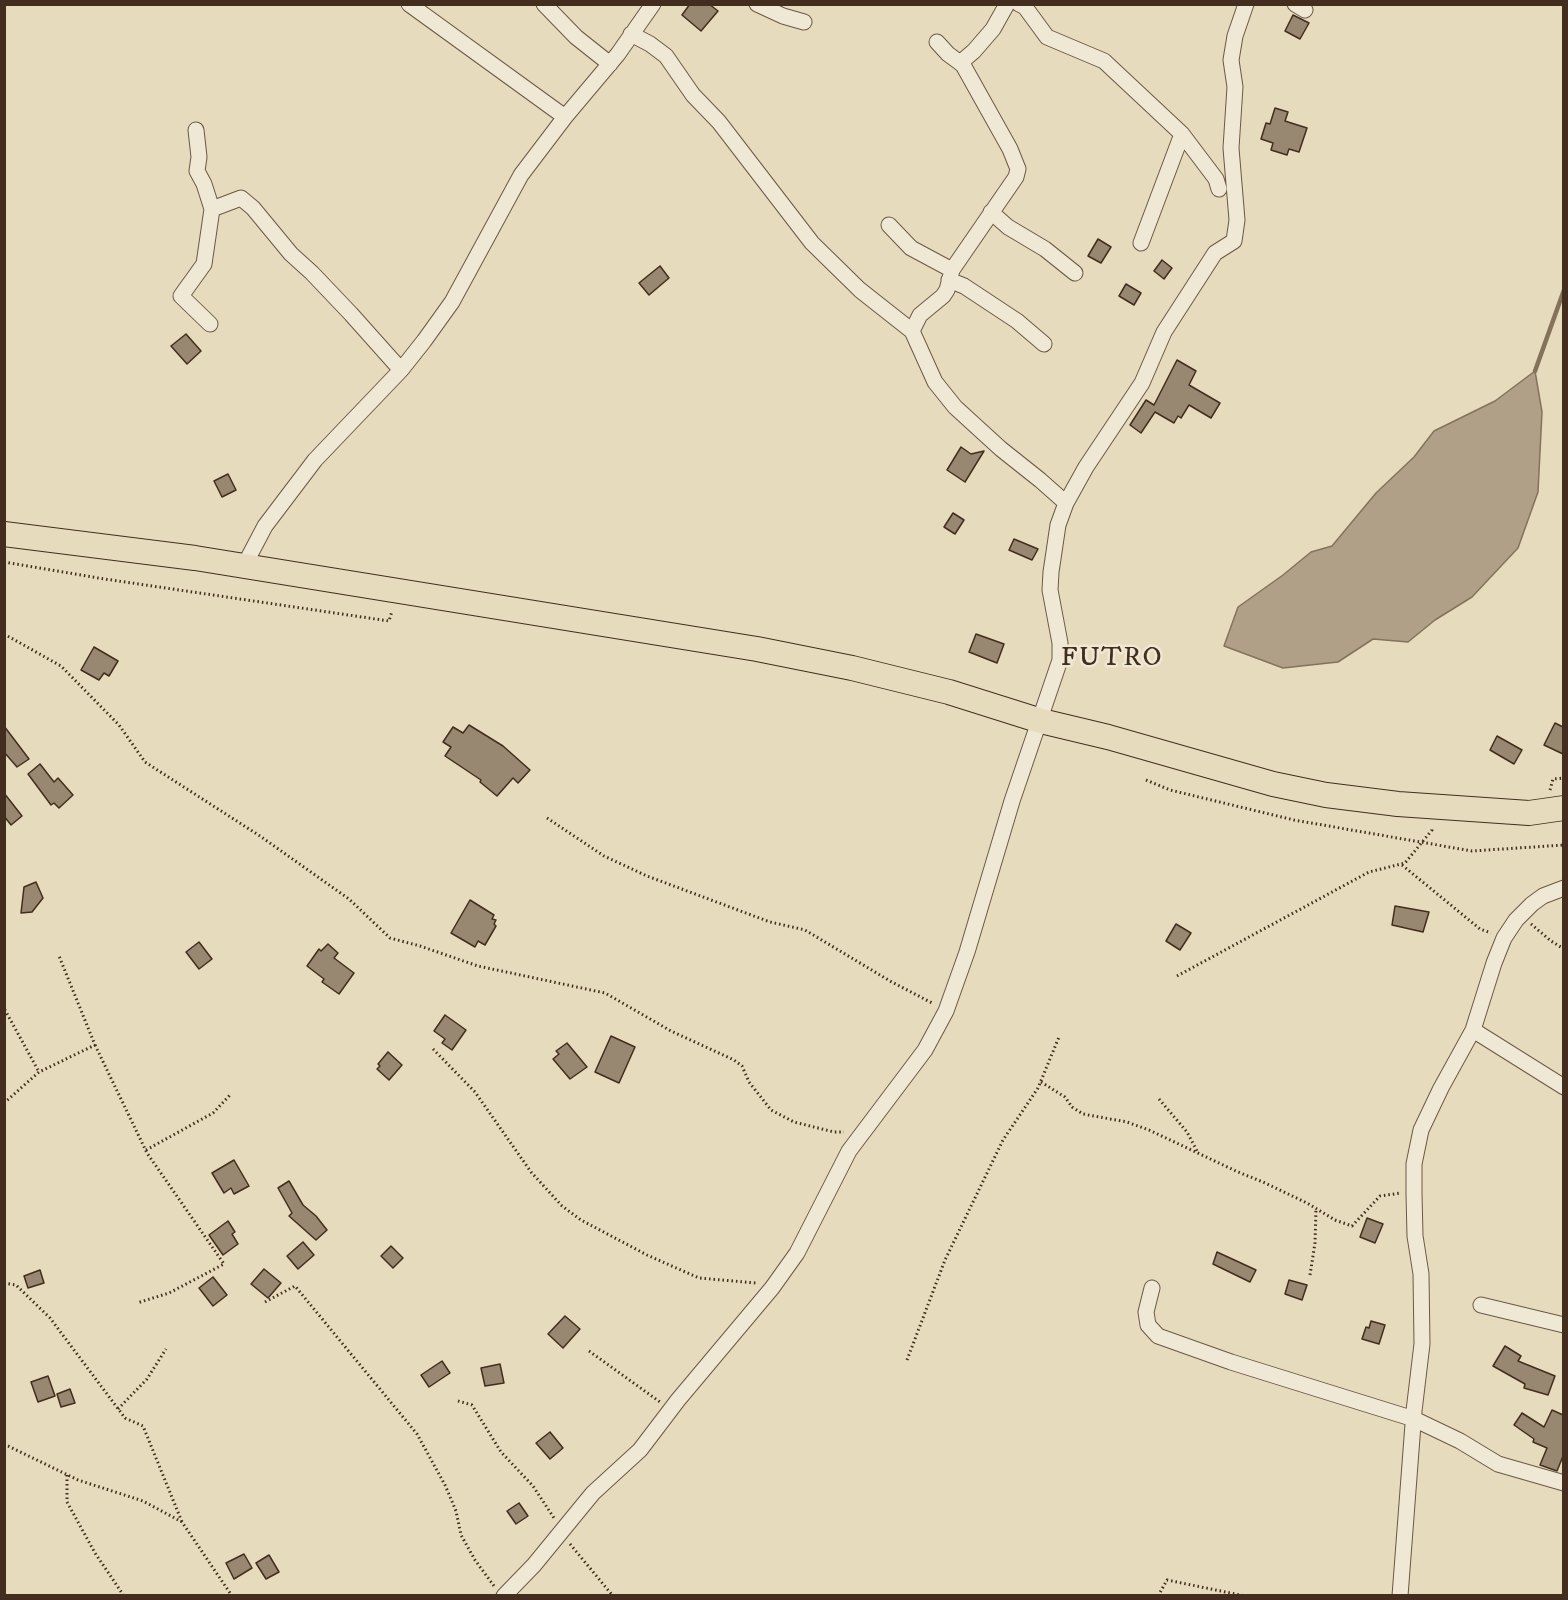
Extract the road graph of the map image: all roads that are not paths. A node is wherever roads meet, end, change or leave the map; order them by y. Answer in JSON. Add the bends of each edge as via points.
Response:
{"nodes":[{"id":1,"x":409,"y":4,"type":"edge"},
{"id":2,"x":544,"y":4,"type":"edge"},
{"id":3,"x":653,"y":4,"type":"edge"},
{"id":4,"x":757,"y":4,"type":"edge"},
{"id":5,"x":1006,"y":4,"type":"edge"},
{"id":6,"x":1019,"y":4,"type":"edge"},
{"id":7,"x":1246,"y":4,"type":"edge"},
{"id":8,"x":804,"y":22,"type":"dead end"},
{"id":9,"x":631,"y":34,"type":"junction"},
{"id":10,"x":937,"y":42,"type":"dead end"},
{"id":11,"x":960,"y":63,"type":"junction"},
{"id":12,"x":610,"y":64,"type":"junction"},
{"id":13,"x":565,"y":117,"type":"junction"},
{"id":14,"x":196,"y":130,"type":"dead end"},
{"id":15,"x":1182,"y":134,"type":"junction"},
{"id":16,"x":1219,"y":189,"type":"dead end"},
{"id":17,"x":212,"y":209,"type":"junction"},
{"id":18,"x":991,"y":212,"type":"junction"},
{"id":19,"x":889,"y":225,"type":"dead end"},
{"id":20,"x":1141,"y":243,"type":"dead end"},
{"id":21,"x":1075,"y":273,"type":"dead end"},
{"id":22,"x":951,"y":275,"type":"junction"},
{"id":23,"x":210,"y":324,"type":"dead end"},
{"id":24,"x":912,"y":331,"type":"junction"},
{"id":25,"x":1044,"y":344,"type":"dead end"},
{"id":26,"x":401,"y":370,"type":"junction"},
{"id":27,"x":1066,"y":503,"type":"junction"},
{"id":28,"x":4,"y":534,"type":"edge"},
{"id":29,"x":244,"y":566,"type":"junction"},
{"id":30,"x":1041,"y":721,"type":"junction"},
{"id":31,"x":1557,"y":799,"type":"edge"},
{"id":32,"x":1563,"y":888,"type":"edge"},
{"id":33,"x":1473,"y":1030,"type":"junction"},
{"id":34,"x":1563,"y":1087,"type":"edge"},
{"id":35,"x":1152,"y":1288,"type":"dead end"},
{"id":36,"x":1481,"y":1305,"type":"dead end"},
{"id":37,"x":1563,"y":1325,"type":"edge"},
{"id":38,"x":1414,"y":1419,"type":"junction"},
{"id":39,"x":1563,"y":1483,"type":"edge"},
{"id":40,"x":504,"y":1596,"type":"edge"},
{"id":41,"x":1400,"y":1596,"type":"edge"}],
"edges":[{"from":1,"to":13,"type":"street"},
{"from":2,"to":12,"type":"street"},
{"from":3,"to":9,"type":"street"},
{"from":4,"to":8,"type":"street"},
{"from":5,"to":11,"type":"street","via":[[993,29]]},
{"from":6,"to":15,"type":"street","via":[[1047,37],[1104,61]]},
{"from":7,"to":27,"type":"street","via":[[1231,60],[1235,87],[1231,148],[1237,220],[1234,241],[1215,253],[1164,332],[1142,383]]},
{"from":9,"to":12,"type":"street"},
{"from":9,"to":24,"type":"street","via":[[666,56],[812,243],[860,290]]},
{"from":10,"to":11,"type":"street"},
{"from":11,"to":18,"type":"street","via":[[985,102],[1018,169]]},
{"from":12,"to":13,"type":"street"},
{"from":13,"to":26,"type":"street","via":[[521,175],[452,302]]},
{"from":14,"to":17,"type":"street","via":[[197,171]]},
{"from":15,"to":16,"type":"street","via":[[1216,179]]},
{"from":15,"to":20,"type":"street"},
{"from":17,"to":23,"type":"street","via":[[204,264],[182,296]]},
{"from":17,"to":26,"type":"street","via":[[241,198],[253,208]]},
{"from":18,"to":21,"type":"street"},
{"from":18,"to":22,"type":"street"},
{"from":19,"to":22,"type":"street","via":[[911,248]]},
{"from":22,"to":24,"type":"street","via":[[943,296],[920,315]]},
{"from":22,"to":25,"type":"street"},
{"from":24,"to":27,"type":"street","via":[[935,382],[955,407]]},
{"from":26,"to":29,"type":"street","via":[[315,460],[265,526]]},
{"from":27,"to":30,"type":"street","via":[[1058,525],[1050,590],[1060,660]]},
{"from":28,"to":29,"type":"main road"},
{"from":29,"to":30,"type":"main road","via":[[757,649],[949,692]]},
{"from":30,"to":31,"type":"main road","via":[[1326,795],[1529,813]]},
{"from":30,"to":40,"type":"street","via":[[1012,801],[967,952],[946,1011],[925,1050],[849,1151],[797,1253],[778,1279],[640,1450],[593,1493]]},
{"from":32,"to":33,"type":"street","via":[[1543,896],[1521,915],[1504,938]]},
{"from":33,"to":34,"type":"street"},
{"from":33,"to":38,"type":"street","via":[[1421,1130],[1414,1164],[1422,1344]]},
{"from":35,"to":38,"type":"street","via":[[1146,1312],[1148,1325],[1158,1336]]},
{"from":36,"to":37,"type":"street"},
{"from":38,"to":39,"type":"street","via":[[1498,1464]]},
{"from":38,"to":41,"type":"street"}]}
